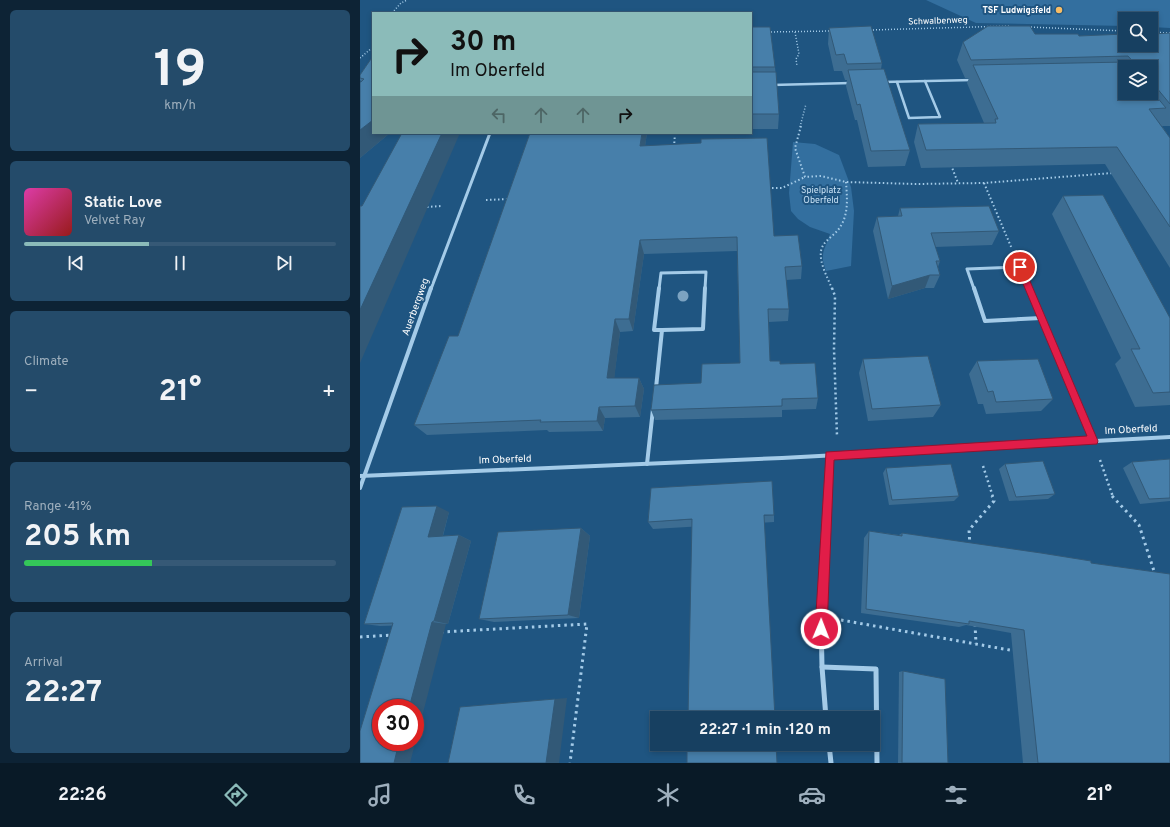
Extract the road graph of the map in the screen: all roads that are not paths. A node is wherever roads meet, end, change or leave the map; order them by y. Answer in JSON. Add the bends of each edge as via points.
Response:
{"nodes":[{"id":1,"x":975,"y":79,"type":"edge"},
{"id":2,"x":925,"y":81,"type":"junction"},
{"id":3,"x":882,"y":82,"type":"edge"},
{"id":4,"x":897,"y":82,"type":"junction"},
{"id":5,"x":852,"y":83,"type":"edge"},
{"id":6,"x":765,"y":85,"type":"edge"},
{"id":7,"x":490,"y":134,"type":"edge"},
{"id":8,"x":1042,"y":318,"type":"junction"},
{"id":9,"x":662,"y":330,"type":"junction"},
{"id":10,"x":655,"y":393,"type":"edge"},
{"id":11,"x":654,"y":401,"type":"edge"},
{"id":12,"x":1170,"y":437,"type":"edge"},
{"id":13,"x":1093,"y":441,"type":"junction"},
{"id":14,"x":830,"y":455,"type":"junction"},
{"id":15,"x":647,"y":464,"type":"junction"},
{"id":16,"x":362,"y":476,"type":"edge"},
{"id":17,"x":360,"y":488,"type":"edge"},
{"id":18,"x":822,"y":668,"type":"junction"},
{"id":19,"x":825,"y":711,"type":"edge"},
{"id":20,"x":830,"y":751,"type":"edge"},
{"id":21,"x":831,"y":763,"type":"edge"},
{"id":22,"x":877,"y":763,"type":"edge"}],
"edges":[{"from":1,"to":2,"type":"street"},
{"from":2,"to":4,"type":"street"},
{"from":2,"to":4,"type":"street","via":[[940,117],[909,118]]},
{"from":3,"to":4,"type":"street"},
{"from":5,"to":6,"type":"street"},
{"from":7,"to":16,"type":"street","name":"Auerbergweg"},
{"from":8,"to":8,"type":"street","name":"Im Oberfeld","via":[[1020,267],[967,269],[985,321]]},
{"from":8,"to":13,"type":"street","name":"Im Oberfeld"},
{"from":9,"to":9,"type":"street","via":[[703,329],[706,272],[661,273],[654,330]]},
{"from":9,"to":10,"type":"street"},
{"from":11,"to":15,"type":"street"},
{"from":12,"to":13,"type":"street","name":"Im Oberfeld"},
{"from":13,"to":14,"type":"street","name":"Im Oberfeld"},
{"from":14,"to":15,"type":"street","name":"Im Oberfeld"},
{"from":14,"to":18,"type":"street","via":[[821,617]]},
{"from":15,"to":16,"type":"street","name":"Im Oberfeld"},
{"from":16,"to":17,"type":"street","name":"Auerbergweg"},
{"from":18,"to":19,"type":"street"},
{"from":18,"to":22,"type":"street","via":[[876,669]]},
{"from":20,"to":21,"type":"street"}]}
